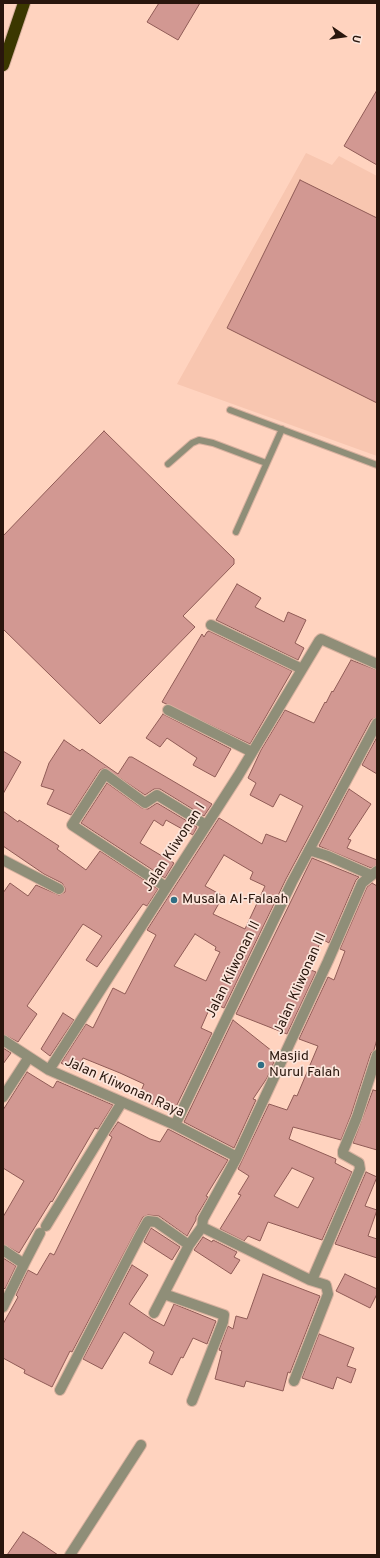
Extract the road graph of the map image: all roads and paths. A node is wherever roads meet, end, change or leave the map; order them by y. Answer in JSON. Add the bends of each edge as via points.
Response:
{"nodes":[{"id":1,"x":24,"y":3,"type":"edge"},
{"id":2,"x":3,"y":65,"type":"edge"},
{"id":3,"x":230,"y":410,"type":"dead end"},
{"id":4,"x":282,"y":430,"type":"junction"},
{"id":5,"x":266,"y":463,"type":"junction"},
{"id":6,"x":168,"y":464,"type":"dead end"},
{"id":7,"x":377,"y":465,"type":"edge"},
{"id":8,"x":236,"y":532,"type":"dead end"},
{"id":9,"x":211,"y":625,"type":"dead end"},
{"id":10,"x":377,"y":664,"type":"edge"},
{"id":11,"x":302,"y":669,"type":"junction"},
{"id":12,"x":168,"y":710,"type":"dead end"},
{"id":13,"x":377,"y":722,"type":"edge"},
{"id":14,"x":252,"y":752,"type":"junction"},
{"id":15,"x":206,"y":825,"type":"junction"},
{"id":16,"x":309,"y":850,"type":"junction"},
{"id":17,"x":3,"y":860,"type":"edge"},
{"id":18,"x":374,"y":874,"type":"edge"},
{"id":19,"x":166,"y":888,"type":"junction"},
{"id":20,"x":59,"y":889,"type":"dead end"},
{"id":21,"x":3,"y":1040,"type":"edge"},
{"id":22,"x":377,"y":1055,"type":"edge"},
{"id":23,"x":28,"y":1057,"type":"junction"},
{"id":24,"x":49,"y":1070,"type":"junction"},
{"id":25,"x":3,"y":1097,"type":"edge"},
{"id":26,"x":122,"y":1102,"type":"junction"},
{"id":27,"x":176,"y":1125,"type":"junction"},
{"id":28,"x":237,"y":1157,"type":"junction"},
{"id":29,"x":202,"y":1227,"type":"junction"},
{"id":30,"x":189,"y":1245,"type":"junction"},
{"id":31,"x":3,"y":1250,"type":"edge"},
{"id":32,"x":24,"y":1264,"type":"junction"},
{"id":33,"x":312,"y":1280,"type":"junction"},
{"id":34,"x":164,"y":1294,"type":"junction"},
{"id":35,"x":3,"y":1307,"type":"edge"},
{"id":36,"x":154,"y":1313,"type":"dead end"},
{"id":37,"x":294,"y":1381,"type":"dead end"},
{"id":38,"x":60,"y":1390,"type":"dead end"},
{"id":39,"x":192,"y":1401,"type":"dead end"},
{"id":40,"x":141,"y":1445,"type":"dead end"},
{"id":41,"x":70,"y":1555,"type":"edge"}],
"edges":[{"from":1,"to":2,"type":"highway"},
{"from":3,"to":4,"type":"lane"},
{"from":4,"to":5,"type":"lane"},
{"from":4,"to":7,"type":"lane"},
{"from":5,"to":6,"type":"lane","via":[[199,440]]},
{"from":5,"to":8,"type":"lane"},
{"from":9,"to":11,"type":"street"},
{"from":10,"to":11,"type":"street","name":"Jalan Kliwonan I","via":[[321,639]]},
{"from":11,"to":14,"type":"street","name":"Jalan Kliwonan I"},
{"from":12,"to":14,"type":"street"},
{"from":13,"to":16,"type":"street","name":"Jalan Kliwonan II"},
{"from":14,"to":15,"type":"street","name":"Jalan Kliwonan I"},
{"from":15,"to":19,"type":"street","name":"Jalan Kliwonan I"},
{"from":15,"to":19,"type":"street","via":[[157,795],[146,804],[105,774],[72,825]]},
{"from":16,"to":18,"type":"street"},
{"from":16,"to":27,"type":"street","name":"Jalan Kliwonan II"},
{"from":17,"to":20,"type":"street"},
{"from":18,"to":28,"type":"street","name":"Jalan Kliwonan III","via":[[362,883]]},
{"from":19,"to":24,"type":"street","name":"Jalan Kliwonan I"},
{"from":21,"to":23,"type":"street","name":"Jalan Kliwonan Raya"},
{"from":22,"to":33,"type":"street","via":[[358,1117],[343,1151],[343,1154],[358,1163],[360,1169]]},
{"from":23,"to":24,"type":"street","name":"Jalan Kliwonan Raya"},
{"from":23,"to":25,"type":"street"},
{"from":24,"to":26,"type":"street","name":"Jalan Kliwonan Raya"},
{"from":26,"to":27,"type":"street","name":"Jalan Kliwonan Raya"},
{"from":26,"to":32,"type":"street"},
{"from":27,"to":28,"type":"street","name":"Jalan Kliwonan Raya"},
{"from":28,"to":29,"type":"street","name":"Jalan Kliwonan III","via":[[205,1215]]},
{"from":29,"to":30,"type":"street","name":"Jalan Kliwonan III"},
{"from":29,"to":33,"type":"street"},
{"from":30,"to":34,"type":"street","name":"Jalan Kliwonan III"},
{"from":30,"to":38,"type":"street","via":[[156,1222],[148,1221]]},
{"from":31,"to":32,"type":"street"},
{"from":32,"to":35,"type":"street"},
{"from":33,"to":37,"type":"street","via":[[326,1285],[328,1294]]},
{"from":34,"to":36,"type":"street","name":"Jalan Kliwonan III"},
{"from":34,"to":39,"type":"street","via":[[224,1315]]},
{"from":40,"to":41,"type":"street"}]}
